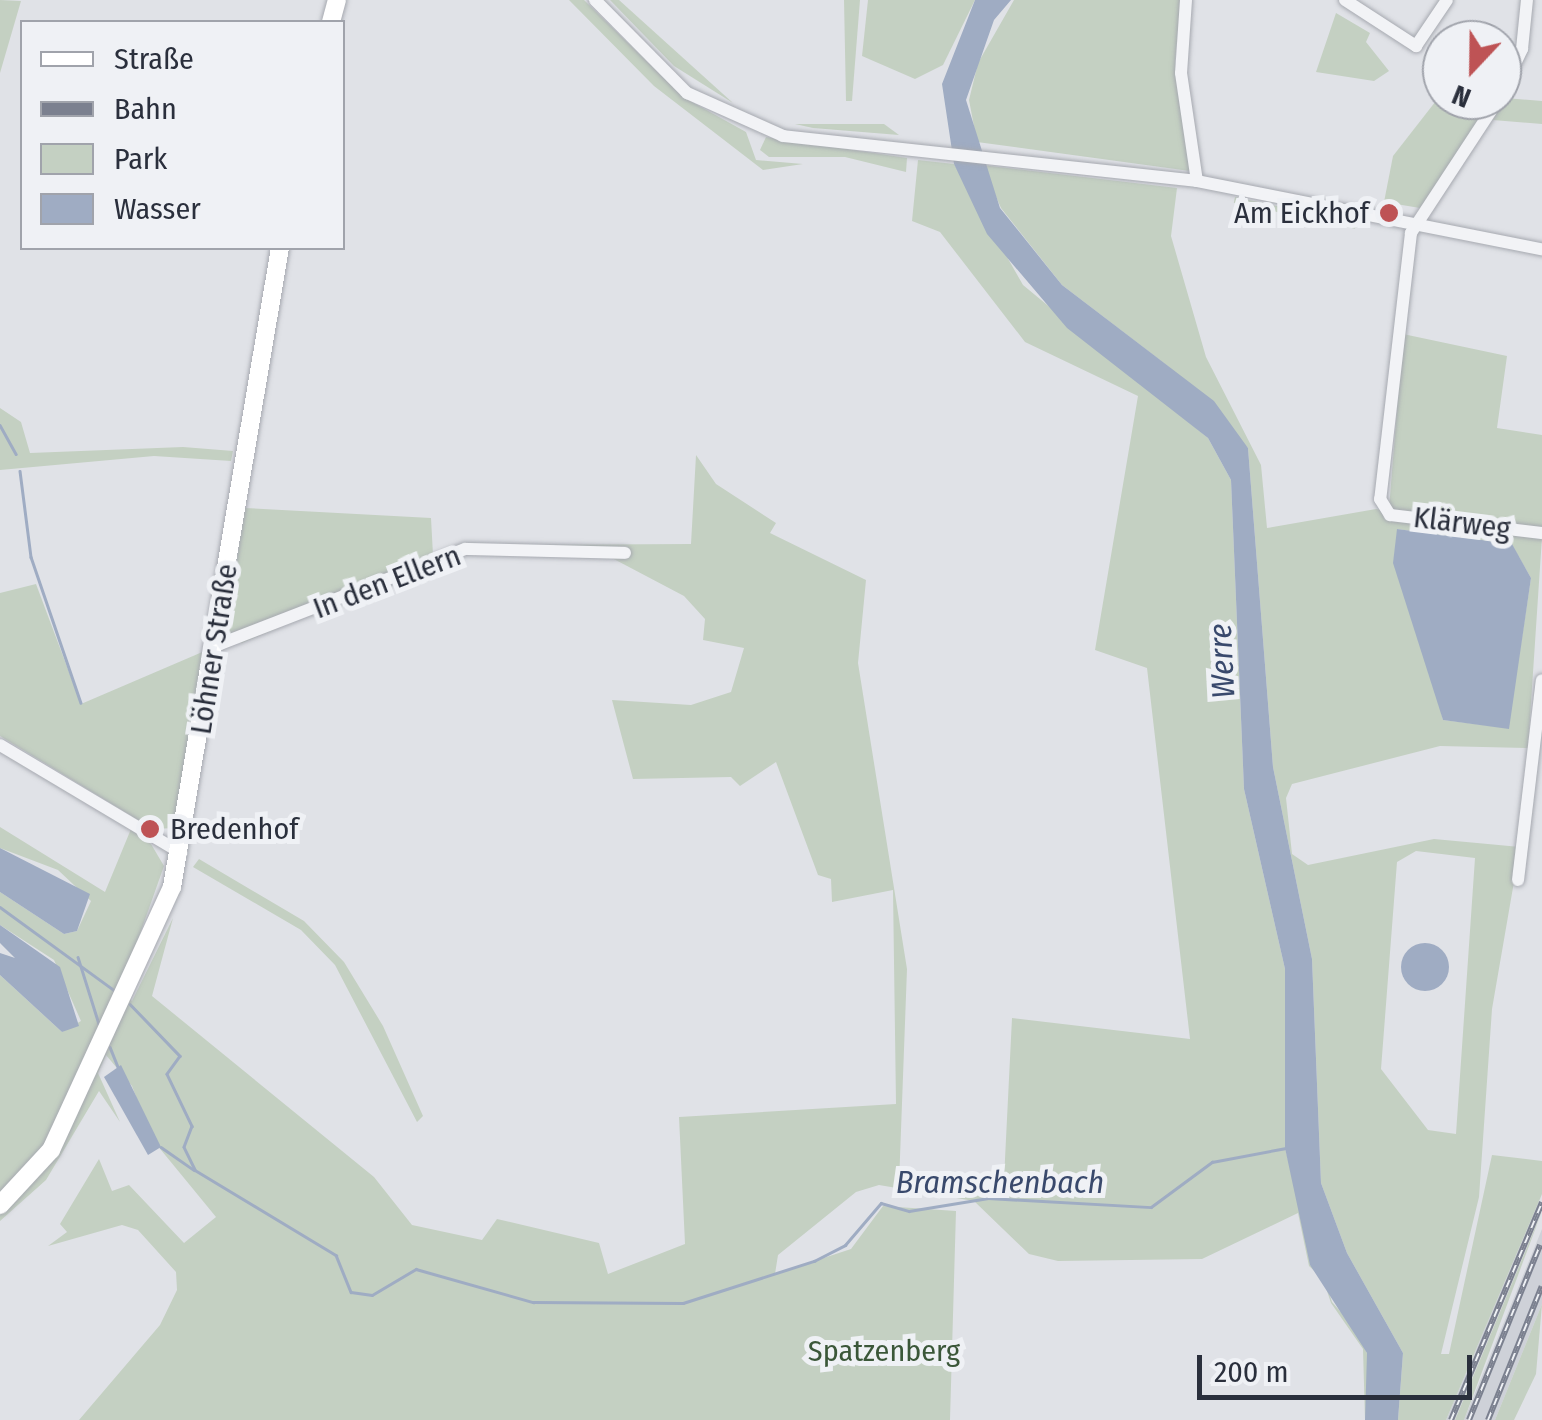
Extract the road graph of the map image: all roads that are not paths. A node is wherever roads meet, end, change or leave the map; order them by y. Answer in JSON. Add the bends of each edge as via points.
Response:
{"nodes":[{"id":1,"x":594,"y":0,"type":"edge"},
{"id":2,"x":1186,"y":0,"type":"edge"},
{"id":3,"x":1345,"y":0,"type":"edge"},
{"id":4,"x":1447,"y":0,"type":"edge"},
{"id":5,"x":1528,"y":0,"type":"edge"},
{"id":6,"x":1522,"y":49,"type":"edge"},
{"id":7,"x":1485,"y":120,"type":"edge"},
{"id":8,"x":1198,"y":181,"type":"junction"},
{"id":9,"x":1416,"y":226,"type":"junction"},
{"id":10,"x":1542,"y":249,"type":"edge"},
{"id":11,"x":280,"y":250,"type":"edge"},
{"id":12,"x":1542,"y":533,"type":"edge"},
{"id":13,"x":625,"y":553,"type":"dead end"},
{"id":14,"x":215,"y":646,"type":"junction"},
{"id":15,"x":1542,"y":680,"type":"edge"},
{"id":16,"x":0,"y":745,"type":"edge"},
{"id":17,"x":181,"y":853,"type":"junction"},
{"id":18,"x":1518,"y":880,"type":"dead end"},
{"id":19,"x":0,"y":1205,"type":"edge"}],
"edges":[{"from":1,"to":8,"type":"street","via":[[666,76],[730,118],[783,136]]},
{"from":2,"to":8,"type":"street","via":[[1181,72]]},
{"from":3,"to":4,"type":"street","via":[[1416,46]]},
{"from":5,"to":6,"type":"street"},
{"from":7,"to":9,"type":"street"},
{"from":8,"to":9,"type":"street"},
{"from":9,"to":10,"type":"street"},
{"from":9,"to":12,"type":"street","name":"Klärweg","via":[[1383,512]]},
{"from":11,"to":14,"type":"main road","name":"Löhner Straße"},
{"from":13,"to":14,"type":"street","name":"In den Ellern","via":[[465,550]]},
{"from":14,"to":17,"type":"main road","name":"Löhner Straße"},
{"from":15,"to":18,"type":"street"},
{"from":16,"to":17,"type":"street"},
{"from":17,"to":19,"type":"main road","name":"Löhner Straße","via":[[106,1038],[42,1166]]}]}
